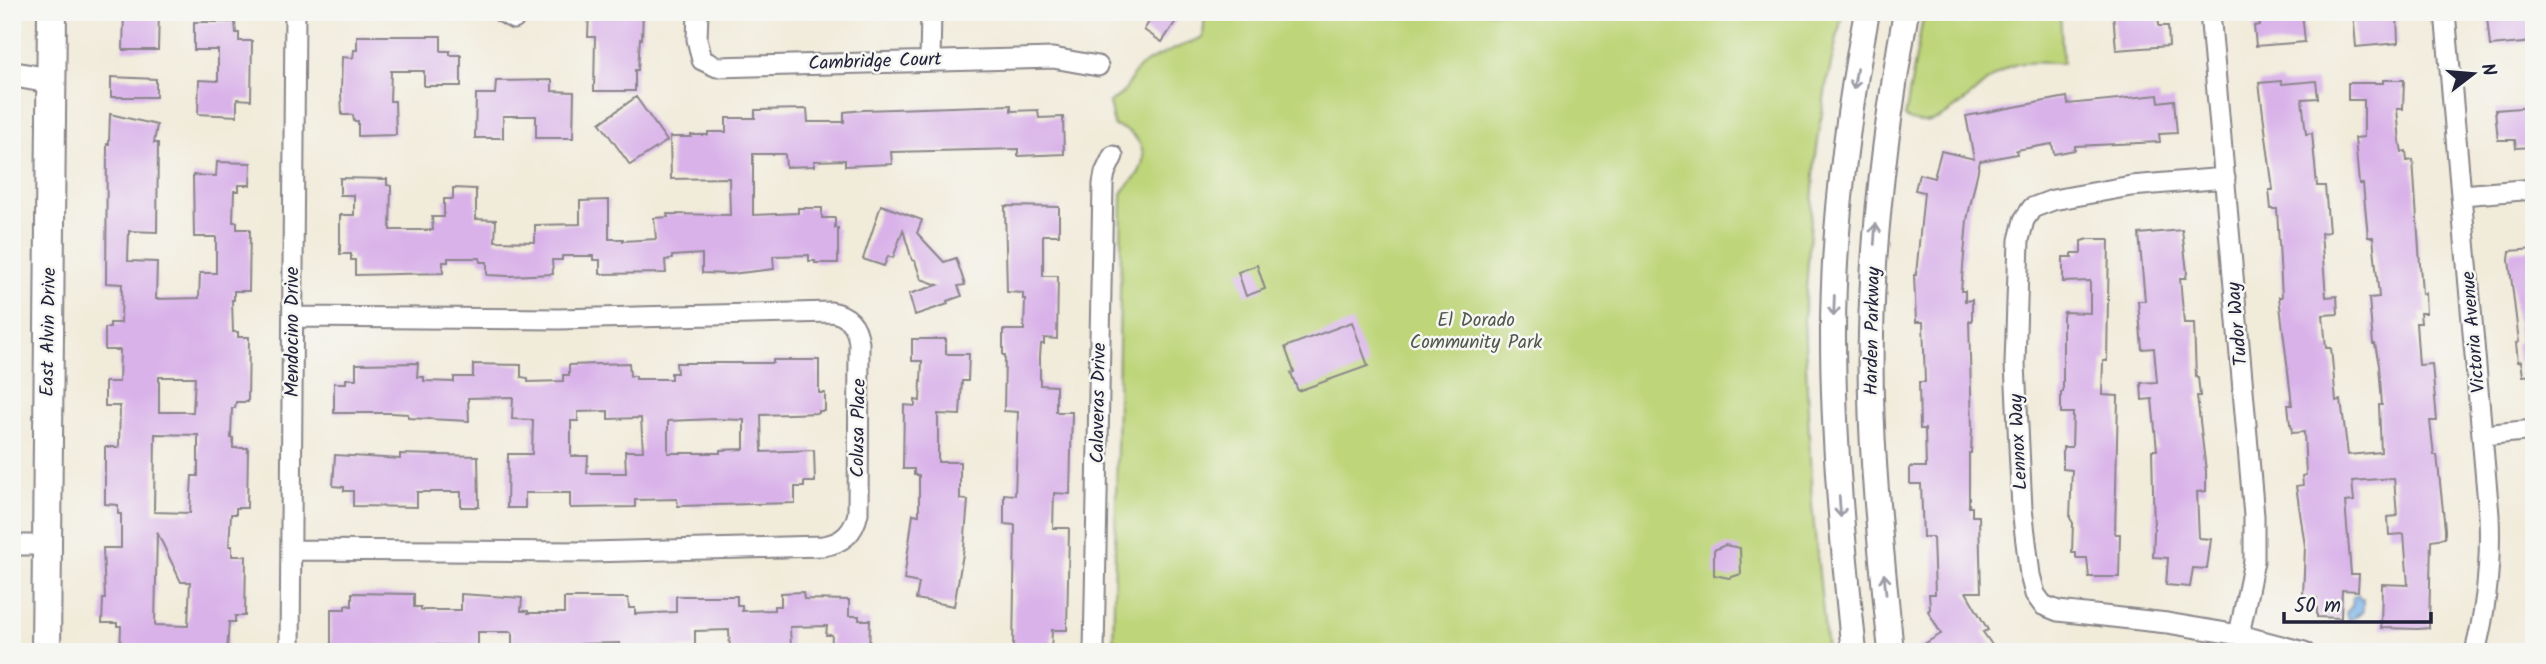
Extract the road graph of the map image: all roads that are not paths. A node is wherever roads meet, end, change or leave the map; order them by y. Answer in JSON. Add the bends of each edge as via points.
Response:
{"nodes":[{"id":1,"x":52,"y":12,"type":"edge"},
{"id":2,"x":295,"y":12,"type":"edge"},
{"id":3,"x":698,"y":12,"type":"edge"},
{"id":4,"x":931,"y":12,"type":"edge"},
{"id":5,"x":1867,"y":12,"type":"edge"},
{"id":6,"x":1906,"y":12,"type":"edge"},
{"id":7,"x":2210,"y":12,"type":"edge"},
{"id":8,"x":2445,"y":12,"type":"edge"},
{"id":9,"x":930,"y":61,"type":"junction"},
{"id":10,"x":1098,"y":66,"type":"dead end"},
{"id":11,"x":12,"y":74,"type":"edge"},
{"id":12,"x":52,"y":81,"type":"junction"},
{"id":13,"x":1112,"y":156,"type":"dead end"},
{"id":14,"x":2225,"y":178,"type":"junction"},
{"id":15,"x":2534,"y":189,"type":"edge"},
{"id":16,"x":2462,"y":195,"type":"junction"},
{"id":17,"x":294,"y":317,"type":"junction"},
{"id":18,"x":2534,"y":430,"type":"edge"},
{"id":19,"x":2483,"y":435,"type":"junction"},
{"id":20,"x":12,"y":545,"type":"edge"},
{"id":21,"x":47,"y":545,"type":"junction"},
{"id":22,"x":292,"y":550,"type":"junction"},
{"id":23,"x":2239,"y":635,"type":"junction"},
{"id":24,"x":46,"y":652,"type":"edge"},
{"id":25,"x":290,"y":652,"type":"edge"},
{"id":26,"x":1094,"y":652,"type":"edge"},
{"id":27,"x":1854,"y":652,"type":"edge"},
{"id":28,"x":1891,"y":652,"type":"edge"},
{"id":29,"x":2304,"y":652,"type":"edge"},
{"id":30,"x":2475,"y":652,"type":"edge"}],
"edges":[{"from":1,"to":12,"type":"main road","name":"East Alvin Drive"},
{"from":2,"to":17,"type":"street","name":"Mendocino Drive"},
{"from":3,"to":9,"type":"street","name":"Cambridge Court","via":[[698,50],[702,60],[717,67]]},
{"from":4,"to":9,"type":"street"},
{"from":5,"to":27,"type":"street","name":"Harden Parkway","one_way":true,"via":[[1845,149],[1833,333],[1838,479]]},
{"from":28,"to":6,"type":"street","name":"Harden Parkway","one_way":true,"via":[[1875,472],[1871,335],[1878,198]]},
{"from":7,"to":14,"type":"street","name":"Tudor Way"},
{"from":8,"to":16,"type":"street","name":"Victoria Avenue"},
{"from":9,"to":10,"type":"street","name":"Cambridge Court","via":[[1053,58]]},
{"from":11,"to":12,"type":"street"},
{"from":12,"to":21,"type":"main road","name":"East Alvin Drive"},
{"from":13,"to":26,"type":"street","name":"Calaveras Drive","via":[[1103,184]]},
{"from":14,"to":23,"type":"street","name":"Tudor Way","via":[[2255,539]]},
{"from":14,"to":23,"type":"street","name":"Lennox Way","via":[[2099,191],[2045,202],[2028,213],[2019,240],[2017,413],[2030,575],[2043,605],[2058,611]]},
{"from":15,"to":16,"type":"street"},
{"from":16,"to":19,"type":"street","name":"Victoria Avenue"},
{"from":17,"to":22,"type":"street","name":"Mendocino Drive"},
{"from":17,"to":22,"type":"street","name":"Colusa Place","via":[[571,319],[831,312],[845,316],[856,328],[859,343],[858,513],[846,537],[830,545],[590,552]]},
{"from":18,"to":19,"type":"street"},
{"from":19,"to":30,"type":"street","name":"Victoria Avenue","via":[[2490,558]]},
{"from":20,"to":21,"type":"street"},
{"from":21,"to":24,"type":"main road","name":"East Alvin Drive"},
{"from":22,"to":25,"type":"street","name":"Mendocino Drive"},
{"from":23,"to":29,"type":"street","name":"Lennox Way"}]}
